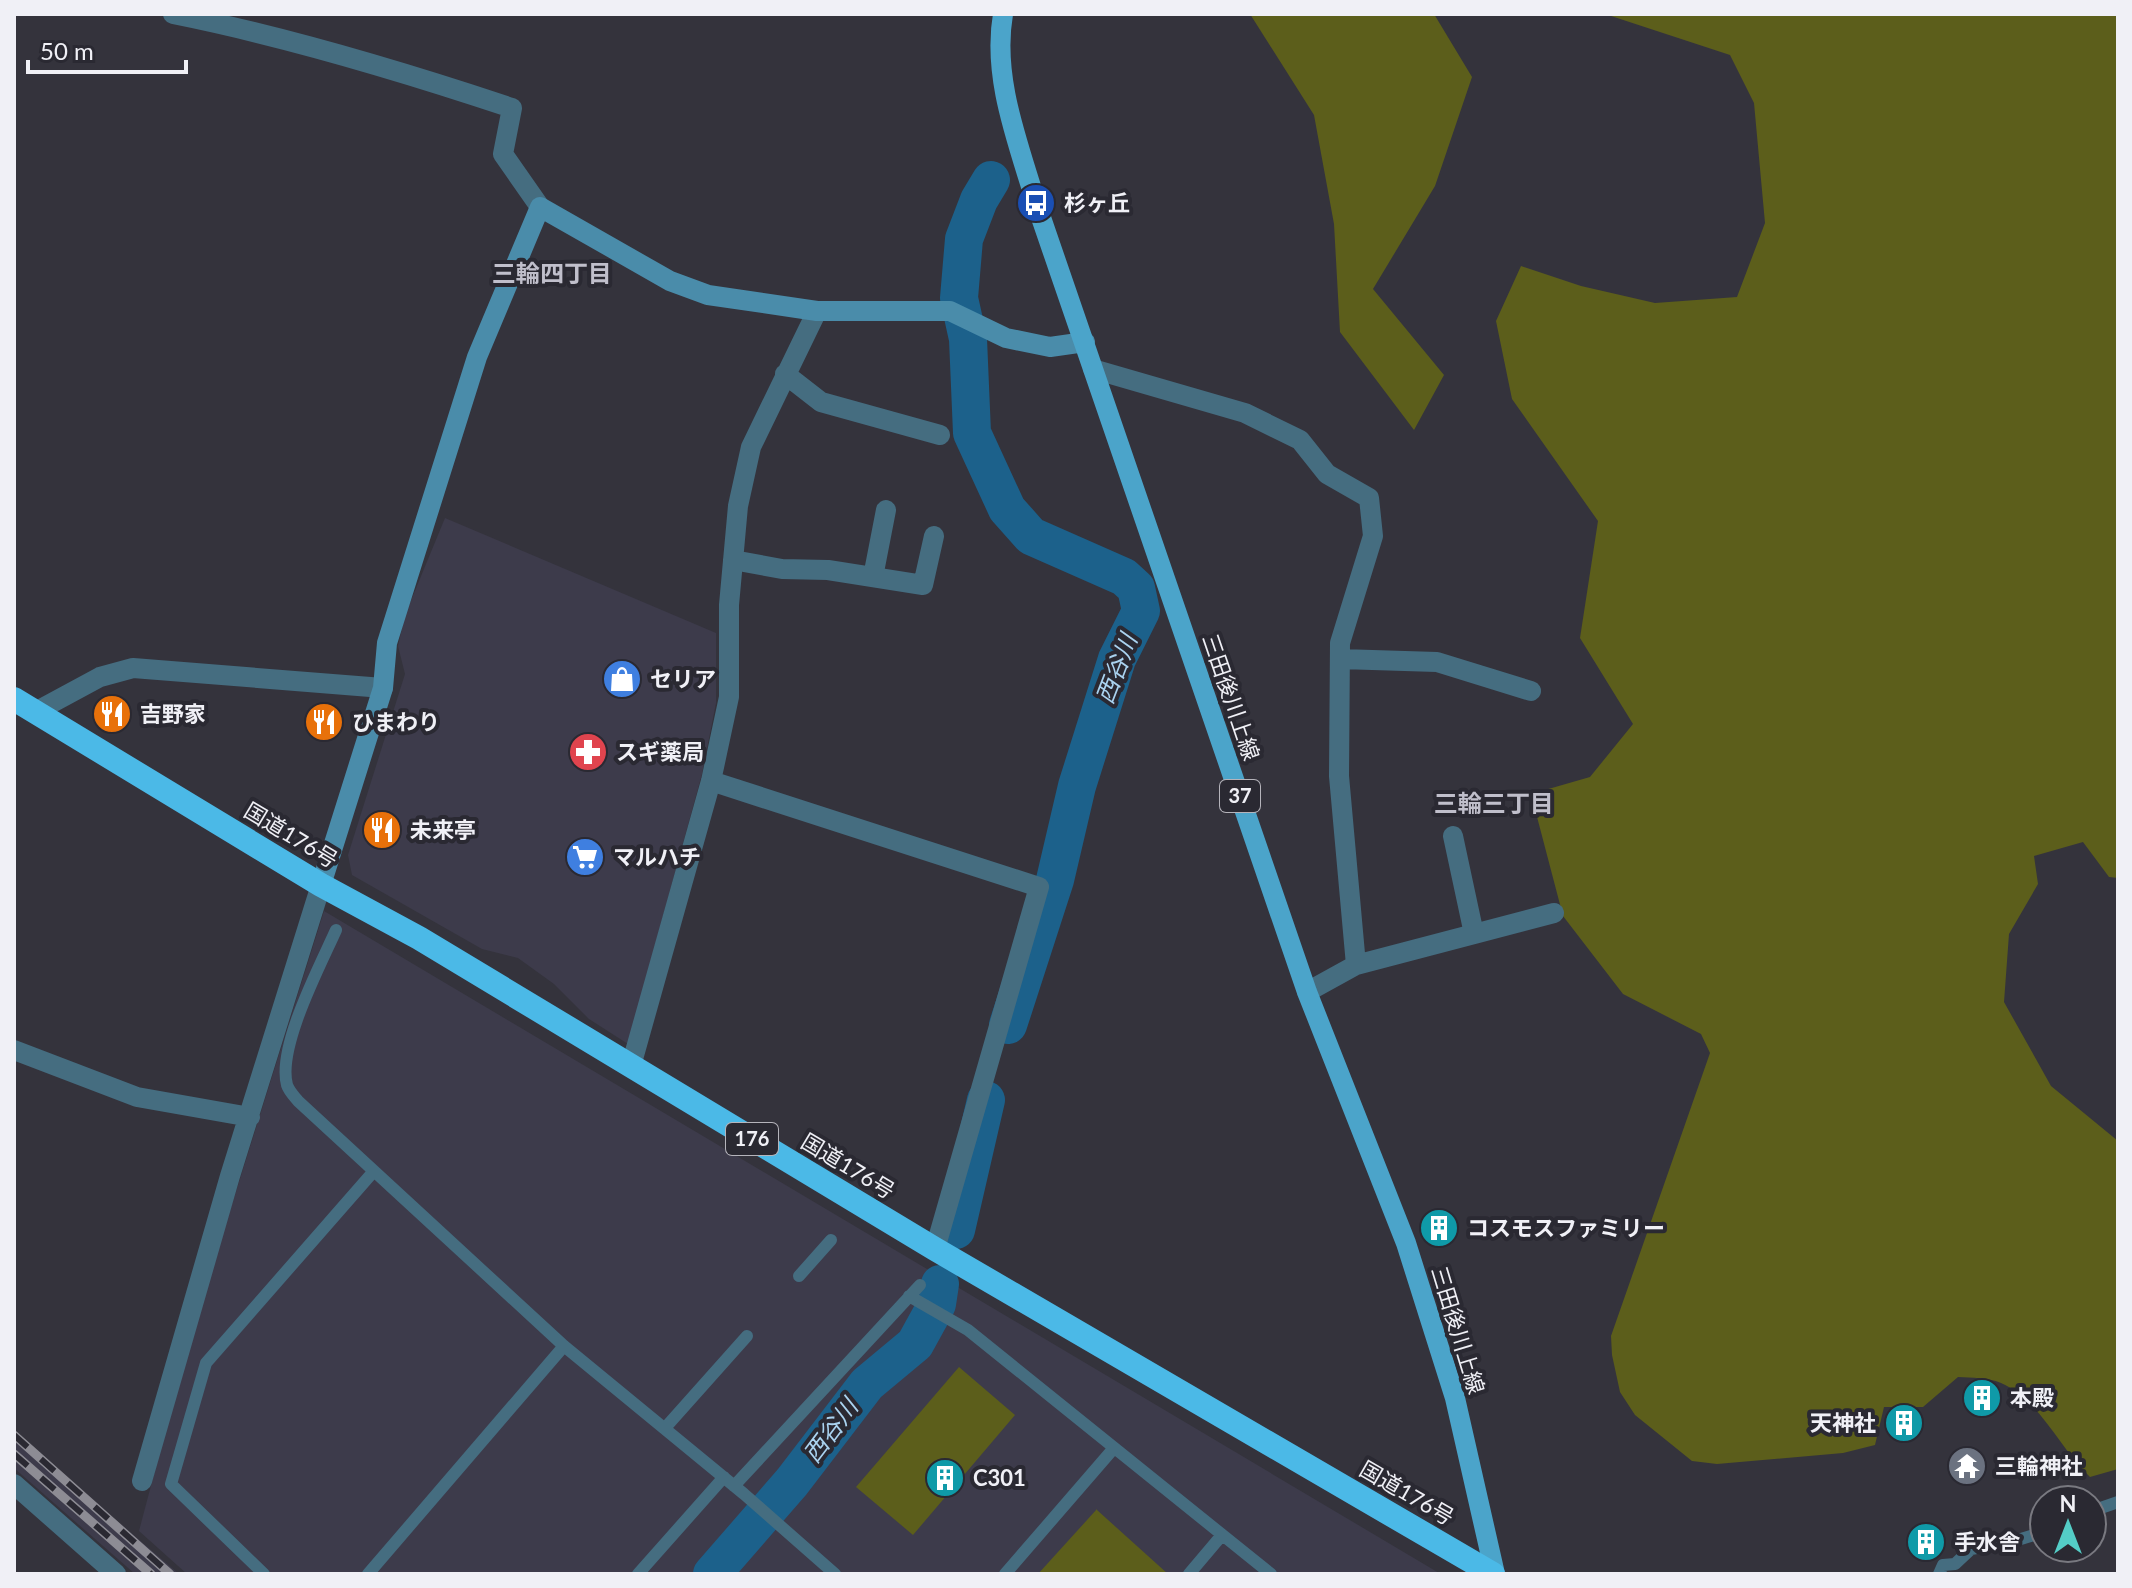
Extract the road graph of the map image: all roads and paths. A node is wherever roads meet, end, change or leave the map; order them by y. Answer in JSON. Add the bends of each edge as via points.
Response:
{"nodes":[{"id":1,"x":173,"y":14,"type":"edge"},
{"id":2,"x":1003,"y":14,"type":"edge"},
{"id":3,"x":540,"y":207,"type":"junction"},
{"id":4,"x":817,"y":311,"type":"junction"},
{"id":5,"x":1085,"y":342,"type":"junction"},
{"id":6,"x":1093,"y":369,"type":"junction"},
{"id":7,"x":785,"y":374,"type":"junction"},
{"id":8,"x":940,"y":435,"type":"dead end"},
{"id":9,"x":886,"y":510,"type":"dead end"},
{"id":10,"x":934,"y":536,"type":"dead end"},
{"id":11,"x":733,"y":560,"type":"junction"},
{"id":12,"x":873,"y":577,"type":"junction"},
{"id":13,"x":1340,"y":659,"type":"junction"},
{"id":14,"x":383,"y":688,"type":"junction"},
{"id":15,"x":1531,"y":691,"type":"dead end"},
{"id":16,"x":14,"y":700,"type":"edge"},
{"id":17,"x":37,"y":711,"type":"junction"},
{"id":18,"x":711,"y":781,"type":"junction"},
{"id":19,"x":1453,"y":836,"type":"dead end"},
{"id":20,"x":321,"y":885,"type":"junction"},
{"id":21,"x":1554,"y":913,"type":"dead end"},
{"id":22,"x":336,"y":930,"type":"dead end"},
{"id":23,"x":1474,"y":934,"type":"junction"},
{"id":24,"x":1356,"y":965,"type":"junction"},
{"id":25,"x":1307,"y":992,"type":"junction"},
{"id":26,"x":14,"y":1050,"type":"edge"},
{"id":27,"x":631,"y":1066,"type":"junction"},
{"id":28,"x":250,"y":1117,"type":"junction"},
{"id":29,"x":374,"y":1171,"type":"junction"},
{"id":30,"x":831,"y":1240,"type":"dead end"},
{"id":31,"x":935,"y":1249,"type":"junction"},
{"id":32,"x":799,"y":1276,"type":"dead end"},
{"id":33,"x":920,"y":1285,"type":"dead end"},
{"id":34,"x":915,"y":1299,"type":"junction"},
{"id":35,"x":747,"y":1336,"type":"dead end"},
{"id":36,"x":564,"y":1346,"type":"junction"},
{"id":37,"x":665,"y":1428,"type":"junction"},
{"id":38,"x":1114,"y":1448,"type":"junction"},
{"id":39,"x":142,"y":1481,"type":"dead end"},
{"id":40,"x":14,"y":1484,"type":"edge"},
{"id":41,"x":734,"y":1486,"type":"junction"},
{"id":42,"x":1222,"y":1535,"type":"junction"},
{"id":43,"x":2028,"y":1537,"type":"edge"},
{"id":44,"x":116,"y":1574,"type":"edge"},
{"id":45,"x":264,"y":1574,"type":"edge"},
{"id":46,"x":368,"y":1574,"type":"edge"},
{"id":47,"x":638,"y":1574,"type":"edge"},
{"id":48,"x":835,"y":1574,"type":"edge"},
{"id":49,"x":1005,"y":1574,"type":"edge"},
{"id":50,"x":1189,"y":1574,"type":"edge"},
{"id":51,"x":1271,"y":1574,"type":"edge"},
{"id":52,"x":1494,"y":1574,"type":"edge"},
{"id":53,"x":1939,"y":1574,"type":"edge"}],
"edges":[{"from":1,"to":3,"type":"street","via":[[251,29],[512,108],[503,154]]},
{"from":2,"to":5,"type":"main road","name":"三田後川上線","number":"37","via":[[1004,95]]},
{"from":3,"to":4,"type":"street","via":[[670,281],[708,295]]},
{"from":3,"to":14,"type":"street","via":[[477,357],[387,643]]},
{"from":4,"to":5,"type":"street","via":[[950,311],[1006,338],[1050,347]]},
{"from":4,"to":7,"type":"street"},
{"from":5,"to":6,"type":"main road","name":"三田後川上線","number":"37"},
{"from":6,"to":13,"type":"street","via":[[1245,413],[1300,440],[1327,474],[1369,498],[1373,536],[1340,643]]},
{"from":6,"to":25,"type":"main road","name":"三田後川上線","number":"37"},
{"from":7,"to":8,"type":"street","via":[[821,402]]},
{"from":7,"to":11,"type":"street","via":[[751,447]]},
{"from":9,"to":12,"type":"street"},
{"from":10,"to":12,"type":"street","via":[[923,585]]},
{"from":11,"to":12,"type":"street"},
{"from":11,"to":18,"type":"street","via":[[729,697]]},
{"from":13,"to":15,"type":"street","via":[[1437,662]]},
{"from":13,"to":24,"type":"street","via":[[1339,776]]},
{"from":14,"to":17,"type":"street","via":[[133,668],[100,677]]},
{"from":14,"to":20,"type":"street"},
{"from":16,"to":17,"type":"highway","name":"国道176号","number":"176"},
{"from":17,"to":20,"type":"highway","name":"国道176号","number":"176"},
{"from":18,"to":27,"type":"street"},
{"from":18,"to":31,"type":"street","via":[[1039,887]]},
{"from":19,"to":23,"type":"street"},
{"from":20,"to":27,"type":"highway","name":"国道176号","number":"176"},
{"from":20,"to":28,"type":"street"},
{"from":21,"to":23,"type":"street"},
{"from":22,"to":29,"type":"lane","via":[[285,1061],[287,1088]]},
{"from":23,"to":24,"type":"street"},
{"from":24,"to":25,"type":"street"},
{"from":25,"to":52,"type":"main road","name":"三田後川上線","number":"37","via":[[1406,1243],[1455,1398]]},
{"from":26,"to":28,"type":"street","via":[[137,1097]]},
{"from":27,"to":31,"type":"highway","name":"国道176号","number":"176"},
{"from":28,"to":39,"type":"street"},
{"from":29,"to":36,"type":"lane"},
{"from":29,"to":45,"type":"lane","via":[[206,1363],[171,1484]]},
{"from":30,"to":32,"type":"lane"},
{"from":31,"to":52,"type":"highway","name":"国道176号","number":"176"},
{"from":33,"to":34,"type":"lane"},
{"from":34,"to":38,"type":"lane","via":[[968,1330]]},
{"from":34,"to":41,"type":"lane"},
{"from":35,"to":37,"type":"lane"},
{"from":36,"to":37,"type":"lane"},
{"from":36,"to":46,"type":"lane"},
{"from":37,"to":41,"type":"lane"},
{"from":38,"to":42,"type":"lane"},
{"from":38,"to":49,"type":"lane"},
{"from":40,"to":44,"type":"street"},
{"from":41,"to":47,"type":"lane"},
{"from":41,"to":48,"type":"lane"},
{"from":42,"to":50,"type":"lane"},
{"from":42,"to":51,"type":"lane"},
{"from":43,"to":53,"type":"lane","via":[[1971,1549],[1955,1564],[1943,1565]]}]}
